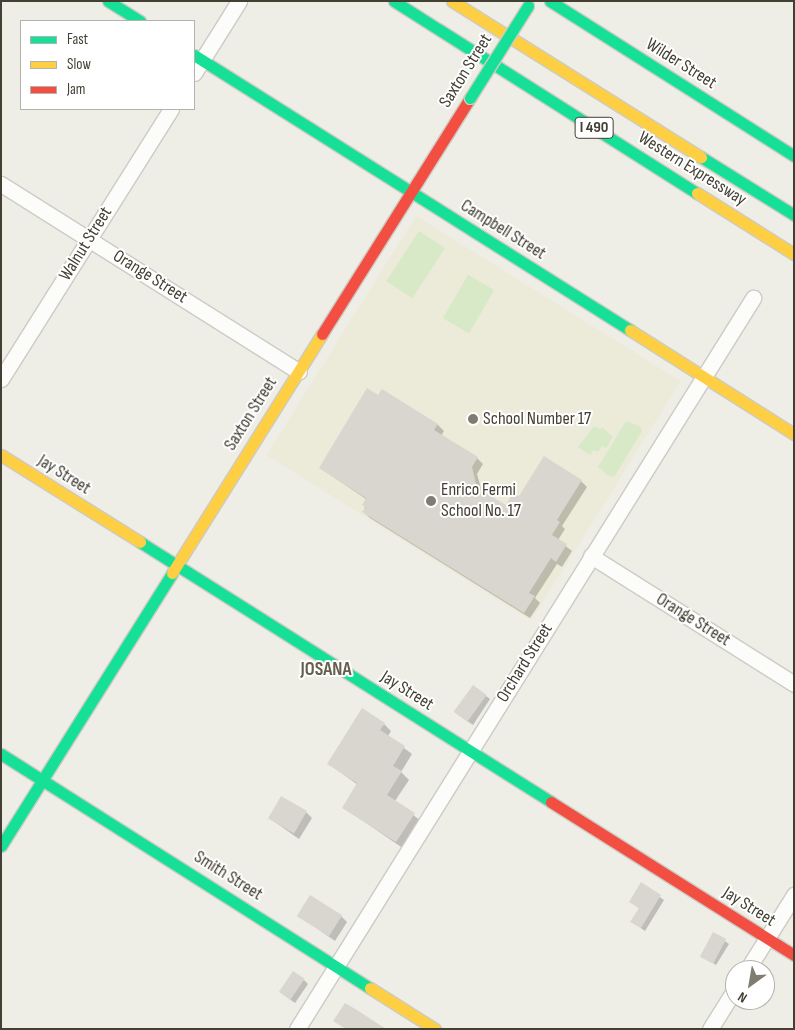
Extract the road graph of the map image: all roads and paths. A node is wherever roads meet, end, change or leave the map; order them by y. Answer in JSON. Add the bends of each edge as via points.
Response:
{"nodes":[{"id":1,"x":108,"y":1,"type":"edge"},
{"id":2,"x":238,"y":1,"type":"edge"},
{"id":3,"x":394,"y":1,"type":"edge"},
{"id":4,"x":452,"y":1,"type":"edge"},
{"id":5,"x":550,"y":1,"type":"edge"},
{"id":6,"x":530,"y":4,"type":"edge"},
{"id":7,"x":138,"y":20,"type":"edge"},
{"id":8,"x":196,"y":63,"type":"edge"},
{"id":9,"x":170,"y":110,"type":"edge"},
{"id":10,"x":794,"y":156,"type":"edge"},
{"id":11,"x":1,"y":184,"type":"edge"},
{"id":12,"x":411,"y":192,"type":"junction"},
{"id":13,"x":760,"y":193,"type":"junction"},
{"id":14,"x":794,"y":207,"type":"edge"},
{"id":15,"x":794,"y":215,"type":"edge"},
{"id":16,"x":89,"y":239,"type":"junction"},
{"id":17,"x":794,"y":254,"type":"edge"},
{"id":18,"x":752,"y":298,"type":"dead end"},
{"id":19,"x":299,"y":372,"type":"junction"},
{"id":20,"x":704,"y":377,"type":"junction"},
{"id":21,"x":1,"y":379,"type":"edge"},
{"id":22,"x":794,"y":434,"type":"edge"},
{"id":23,"x":1,"y":456,"type":"edge"},
{"id":24,"x":591,"y":556,"type":"junction"},
{"id":25,"x":177,"y":566,"type":"junction"},
{"id":26,"x":794,"y":684,"type":"edge"},
{"id":27,"x":470,"y":751,"type":"junction"},
{"id":28,"x":1,"y":754,"type":"edge"},
{"id":29,"x":42,"y":780,"type":"junction"},
{"id":30,"x":1,"y":846,"type":"edge"},
{"id":31,"x":794,"y":895,"type":"edge"},
{"id":32,"x":766,"y":938,"type":"junction"},
{"id":33,"x":794,"y":956,"type":"edge"},
{"id":34,"x":753,"y":960,"type":"edge"},
{"id":35,"x":336,"y":966,"type":"junction"},
{"id":36,"x":725,"y":1004,"type":"edge"},
{"id":37,"x":297,"y":1029,"type":"edge"},
{"id":38,"x":435,"y":1029,"type":"edge"},
{"id":39,"x":710,"y":1029,"type":"edge"}],
"edges":[{"from":1,"to":7,"type":"main road"},
{"from":2,"to":8,"type":"street"},
{"from":3,"to":17,"type":"main road","name":"Western Expressway","number":"I 490"},
{"from":4,"to":13,"type":"main road","name":"Western Expressway","number":"I 490"},
{"from":5,"to":10,"type":"main road","name":"Wilder Street"},
{"from":6,"to":12,"type":"main road","name":"Saxton Street","bridge":true},
{"from":8,"to":12,"type":"main road","name":"Campbell Street"},
{"from":9,"to":16,"type":"street","name":"Walnut Street"},
{"from":11,"to":16,"type":"street","name":"Orange Street"},
{"from":12,"to":19,"type":"main road","name":"Saxton Street"},
{"from":12,"to":20,"type":"main road","name":"Campbell Street"},
{"from":13,"to":14,"type":"main road"},
{"from":13,"to":15,"type":"main road","name":"Western Expressway","number":"I 490"},
{"from":16,"to":19,"type":"street","name":"Orange Street"},
{"from":16,"to":21,"type":"street","name":"Walnut Street"},
{"from":18,"to":20,"type":"street","name":"Orchard Street"},
{"from":19,"to":25,"type":"main road","name":"Saxton Street"},
{"from":20,"to":22,"type":"main road","name":"Campbell Street"},
{"from":20,"to":24,"type":"street","name":"Orchard Street"},
{"from":23,"to":25,"type":"main road","name":"Jay Street"},
{"from":24,"to":26,"type":"street","name":"Orange Street"},
{"from":24,"to":27,"type":"street","name":"Orchard Street"},
{"from":25,"to":27,"type":"main road","name":"Jay Street"},
{"from":25,"to":29,"type":"main road","name":"Saxton Street"},
{"from":27,"to":32,"type":"main road","name":"Jay Street"},
{"from":27,"to":35,"type":"street","name":"Orchard Street"},
{"from":28,"to":29,"type":"main road","name":"Smith Street"},
{"from":29,"to":30,"type":"main road","name":"Saxton Street"},
{"from":29,"to":35,"type":"main road","name":"Smith Street"},
{"from":31,"to":32,"type":"street"},
{"from":32,"to":33,"type":"main road","name":"Jay Street"},
{"from":32,"to":34,"type":"street"},
{"from":35,"to":37,"type":"street","name":"Orchard Street"},
{"from":35,"to":38,"type":"main road","name":"Smith Street"},
{"from":36,"to":39,"type":"street"}]}
